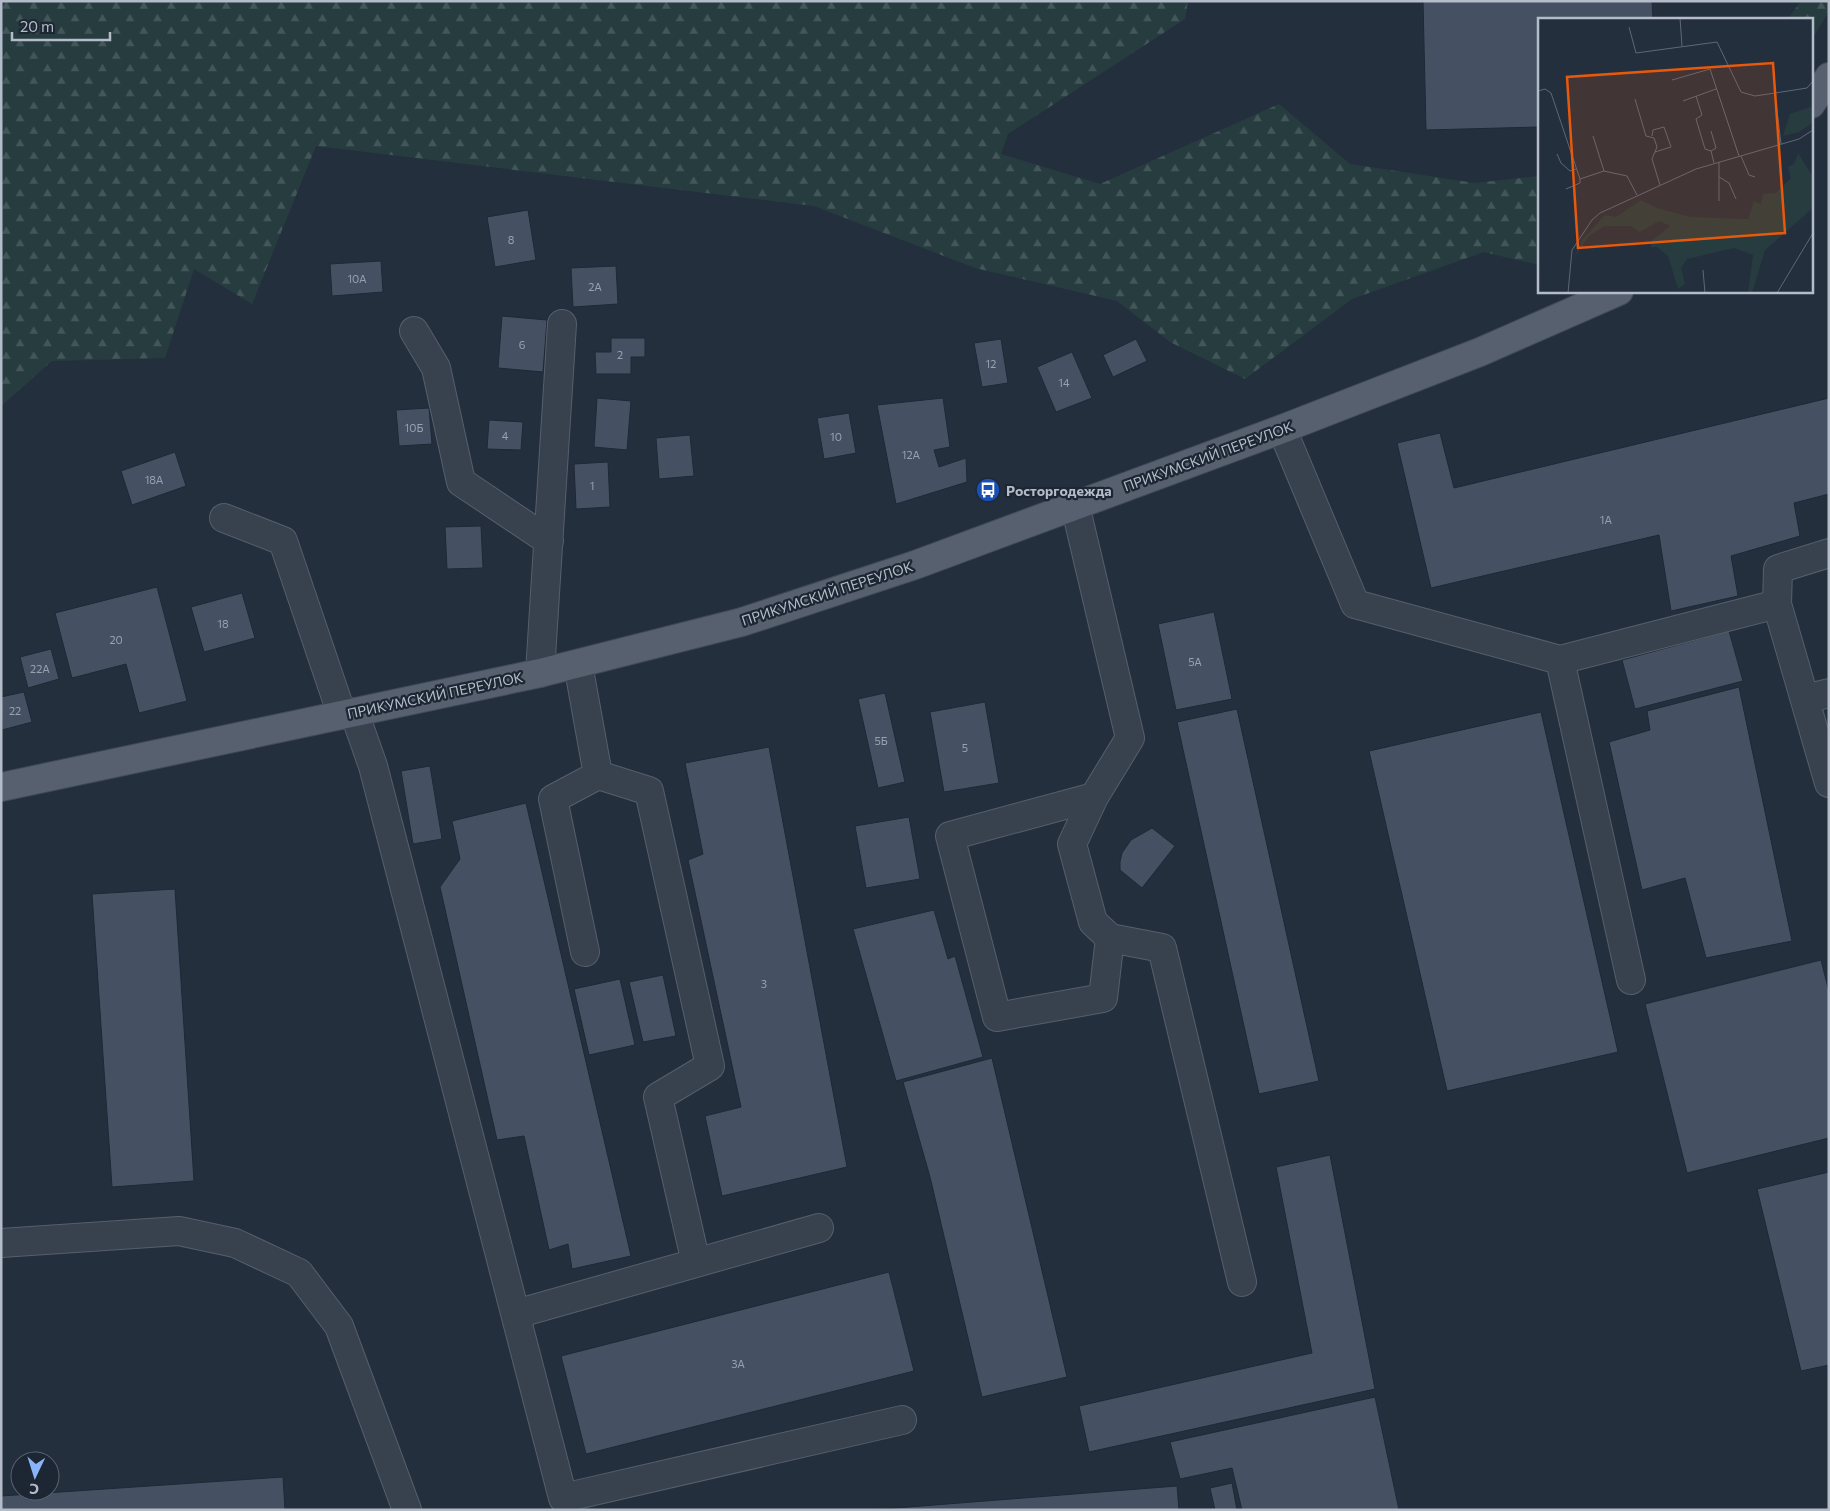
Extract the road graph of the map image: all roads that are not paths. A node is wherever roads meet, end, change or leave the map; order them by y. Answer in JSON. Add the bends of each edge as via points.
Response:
{"nodes":[{"id":1,"x":1829,"y":77,"type":"edge"},
{"id":2,"x":1812,"y":102,"type":"edge"},
{"id":3,"x":1617,"y":292,"type":"edge"},
{"id":4,"x":562,"y":324,"type":"dead end"},
{"id":5,"x":414,"y":331,"type":"dead end"},
{"id":6,"x":1282,"y":429,"type":"junction"},
{"id":7,"x":1075,"y":505,"type":"junction"},
{"id":8,"x":224,"y":518,"type":"dead end"},
{"id":9,"x":549,"y":541,"type":"junction"},
{"id":10,"x":1829,"y":553,"type":"edge"},
{"id":11,"x":1778,"y":604,"type":"junction"},
{"id":12,"x":1560,"y":660,"type":"junction"},
{"id":13,"x":578,"y":664,"type":"junction"},
{"id":14,"x":540,"y":672,"type":"junction"},
{"id":15,"x":1817,"y":696,"type":"edge"},
{"id":16,"x":348,"y":713,"type":"junction"},
{"id":17,"x":598,"y":775,"type":"junction"},
{"id":18,"x":1829,"y":783,"type":"edge"},
{"id":19,"x":1,"y":787,"type":"edge"},
{"id":20,"x":1094,"y":798,"type":"junction"},
{"id":21,"x":1110,"y":938,"type":"junction"},
{"id":22,"x":586,"y":952,"type":"dead end"},
{"id":23,"x":1631,"y":980,"type":"dead end"},
{"id":24,"x":819,"y":1228,"type":"dead end"},
{"id":25,"x":1,"y":1243,"type":"edge"},
{"id":26,"x":696,"y":1263,"type":"junction"},
{"id":27,"x":1242,"y":1282,"type":"dead end"},
{"id":28,"x":516,"y":1314,"type":"junction"},
{"id":29,"x":902,"y":1420,"type":"dead end"},
{"id":30,"x":407,"y":1510,"type":"edge"}],
"edges":[{"from":1,"to":2,"type":"main road"},
{"from":3,"to":6,"type":"main road","name":"ПРИКУМСКИЙ ПЕРЕУЛОК","via":[[1480,352]]},
{"from":4,"to":9,"type":"lane"},
{"from":5,"to":9,"type":"lane","via":[[436,368],[462,482]]},
{"from":6,"to":7,"type":"main road","name":"ПРИКУМСКИЙ ПЕРЕУЛОК"},
{"from":6,"to":12,"type":"lane","via":[[1355,604]]},
{"from":7,"to":13,"type":"main road","name":"ПРИКУМСКИЙ ПЕРЕУЛОК","via":[[915,565],[742,622]]},
{"from":7,"to":20,"type":"lane","via":[[1130,738]]},
{"from":8,"to":16,"type":"lane","via":[[283,541]]},
{"from":9,"to":14,"type":"lane"},
{"from":10,"to":11,"type":"lane","via":[[1778,569]]},
{"from":11,"to":12,"type":"lane"},
{"from":11,"to":15,"type":"lane"},
{"from":12,"to":23,"type":"lane"},
{"from":13,"to":14,"type":"main road","name":"ПРИКУМСКИЙ ПЕРЕУЛОК"},
{"from":13,"to":17,"type":"lane"},
{"from":14,"to":16,"type":"main road","name":"ПРИКУМСКИЙ ПЕРЕУЛОК"},
{"from":15,"to":18,"type":"lane"},
{"from":16,"to":19,"type":"main road","name":"ПРИКУМСКИЙ ПЕРЕУЛОК"},
{"from":16,"to":28,"type":"lane","via":[[373,766]]},
{"from":17,"to":22,"type":"lane","via":[[553,799]]},
{"from":17,"to":26,"type":"lane","via":[[649,791],[710,1066],[658,1097]]},
{"from":20,"to":21,"type":"lane","via":[[1072,844],[1093,922]]},
{"from":20,"to":21,"type":"lane","via":[[950,836],[997,1017],[1103,998]]},
{"from":21,"to":27,"type":"lane","via":[[1162,948]]},
{"from":24,"to":26,"type":"lane"},
{"from":25,"to":30,"type":"lane","via":[[178,1231],[235,1243],[299,1273],[339,1326]]},
{"from":26,"to":28,"type":"lane"},
{"from":28,"to":29,"type":"lane","via":[[563,1498]]}]}
